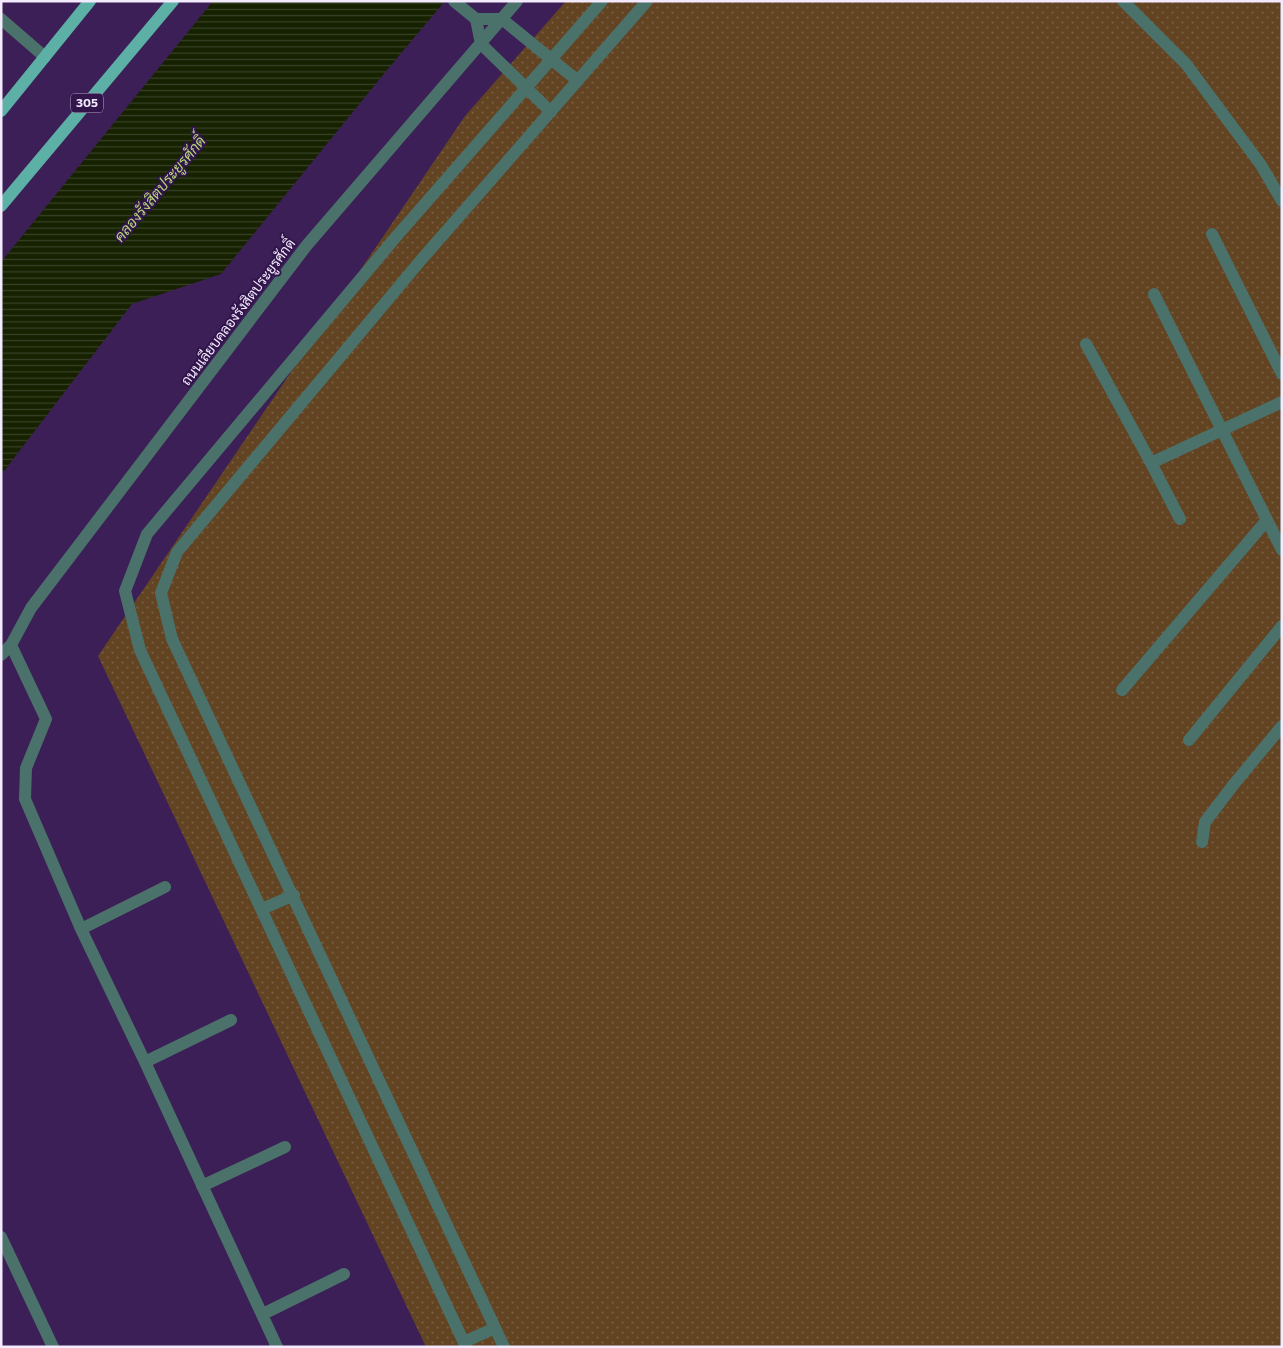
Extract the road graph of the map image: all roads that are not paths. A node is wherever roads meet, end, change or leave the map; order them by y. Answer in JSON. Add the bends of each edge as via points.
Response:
{"nodes":[{"id":1,"x":90,"y":1,"type":"edge"},
{"id":2,"x":173,"y":1,"type":"edge"},
{"id":3,"x":517,"y":1,"type":"edge"},
{"id":4,"x":602,"y":1,"type":"edge"},
{"id":5,"x":647,"y":1,"type":"edge"},
{"id":6,"x":1123,"y":1,"type":"edge"},
{"id":7,"x":458,"y":5,"type":"edge"},
{"id":8,"x":1,"y":19,"type":"edge"},
{"id":9,"x":476,"y":19,"type":"junction"},
{"id":10,"x":502,"y":19,"type":"junction"},
{"id":11,"x":481,"y":44,"type":"junction"},
{"id":12,"x":45,"y":56,"type":"junction"},
{"id":13,"x":551,"y":59,"type":"junction"},
{"id":14,"x":578,"y":81,"type":"junction"},
{"id":15,"x":527,"y":87,"type":"junction"},
{"id":16,"x":2,"y":109,"type":"edge"},
{"id":17,"x":551,"y":112,"type":"junction"},
{"id":18,"x":1282,"y":201,"type":"edge"},
{"id":19,"x":1,"y":206,"type":"edge"},
{"id":20,"x":1212,"y":234,"type":"dead end"},
{"id":21,"x":1154,"y":294,"type":"dead end"},
{"id":22,"x":1086,"y":344,"type":"dead end"},
{"id":23,"x":1282,"y":374,"type":"edge"},
{"id":24,"x":1282,"y":402,"type":"edge"},
{"id":25,"x":1223,"y":430,"type":"junction"},
{"id":26,"x":1151,"y":463,"type":"junction"},
{"id":27,"x":1180,"y":518,"type":"dead end"},
{"id":28,"x":1267,"y":520,"type":"junction"},
{"id":29,"x":1282,"y":550,"type":"edge"},
{"id":30,"x":1282,"y":626,"type":"edge"},
{"id":31,"x":10,"y":645,"type":"junction"},
{"id":32,"x":1,"y":655,"type":"edge"},
{"id":33,"x":1122,"y":690,"type":"dead end"},
{"id":34,"x":1282,"y":726,"type":"edge"},
{"id":35,"x":1189,"y":740,"type":"dead end"},
{"id":36,"x":1202,"y":842,"type":"dead end"},
{"id":37,"x":165,"y":887,"type":"dead end"},
{"id":38,"x":294,"y":895,"type":"junction"},
{"id":39,"x":262,"y":909,"type":"junction"},
{"id":40,"x":81,"y":929,"type":"junction"},
{"id":41,"x":231,"y":1020,"type":"dead end"},
{"id":42,"x":145,"y":1062,"type":"junction"},
{"id":43,"x":285,"y":1147,"type":"dead end"},
{"id":44,"x":202,"y":1186,"type":"junction"},
{"id":45,"x":1,"y":1238,"type":"edge"},
{"id":46,"x":344,"y":1274,"type":"dead end"},
{"id":47,"x":263,"y":1314,"type":"junction"},
{"id":48,"x":495,"y":1328,"type":"junction"},
{"id":49,"x":465,"y":1344,"type":"edge"},
{"id":50,"x":53,"y":1347,"type":"edge"},
{"id":51,"x":277,"y":1347,"type":"edge"},
{"id":52,"x":504,"y":1347,"type":"edge"}],
"edges":[{"from":1,"to":12,"type":"main road"},
{"from":2,"to":19,"type":"main road","number":"305"},
{"from":3,"to":10,"type":"street","name":"ถนนเลียบคลองรังสิตประยูรศักดิ์"},
{"from":4,"to":13,"type":"street"},
{"from":5,"to":14,"type":"street"},
{"from":6,"to":18,"type":"street","via":[[1186,64],[1261,165]]},
{"from":7,"to":9,"type":"street"},
{"from":8,"to":12,"type":"street"},
{"from":9,"to":10,"type":"street"},
{"from":9,"to":11,"type":"street"},
{"from":10,"to":11,"type":"street","name":"ถนนเลียบคลองรังสิตประยูรศักดิ์"},
{"from":10,"to":13,"type":"street"},
{"from":11,"to":15,"type":"street"},
{"from":11,"to":31,"type":"street","name":"ถนนเลียบคลองรังสิตประยูรศักดิ์","via":[[307,245],[31,608]]},
{"from":12,"to":16,"type":"main road"},
{"from":13,"to":14,"type":"street"},
{"from":13,"to":15,"type":"street"},
{"from":14,"to":17,"type":"street"},
{"from":15,"to":17,"type":"street"},
{"from":15,"to":39,"type":"street","via":[[395,238],[147,534],[125,591],[140,650]]},
{"from":17,"to":38,"type":"street","via":[[421,260],[177,552],[161,593],[172,639]]},
{"from":20,"to":23,"type":"street"},
{"from":21,"to":25,"type":"street"},
{"from":22,"to":26,"type":"street"},
{"from":24,"to":25,"type":"street"},
{"from":25,"to":26,"type":"street"},
{"from":25,"to":28,"type":"street"},
{"from":26,"to":27,"type":"street"},
{"from":28,"to":29,"type":"street"},
{"from":28,"to":33,"type":"street"},
{"from":30,"to":35,"type":"street"},
{"from":31,"to":32,"type":"street","name":"ถนนเลียบคลองรังสิตประยูรศักดิ์"},
{"from":31,"to":40,"type":"street","via":[[46,719],[26,768],[25,799]]},
{"from":34,"to":36,"type":"street","via":[[1206,822]]},
{"from":37,"to":40,"type":"street"},
{"from":38,"to":39,"type":"street"},
{"from":38,"to":48,"type":"street"},
{"from":39,"to":49,"type":"street"},
{"from":40,"to":42,"type":"street"},
{"from":41,"to":42,"type":"street"},
{"from":42,"to":44,"type":"street"},
{"from":43,"to":44,"type":"street"},
{"from":44,"to":47,"type":"street"},
{"from":45,"to":50,"type":"street"},
{"from":46,"to":47,"type":"street"},
{"from":47,"to":51,"type":"street"},
{"from":48,"to":49,"type":"street"},
{"from":48,"to":52,"type":"street"}]}
